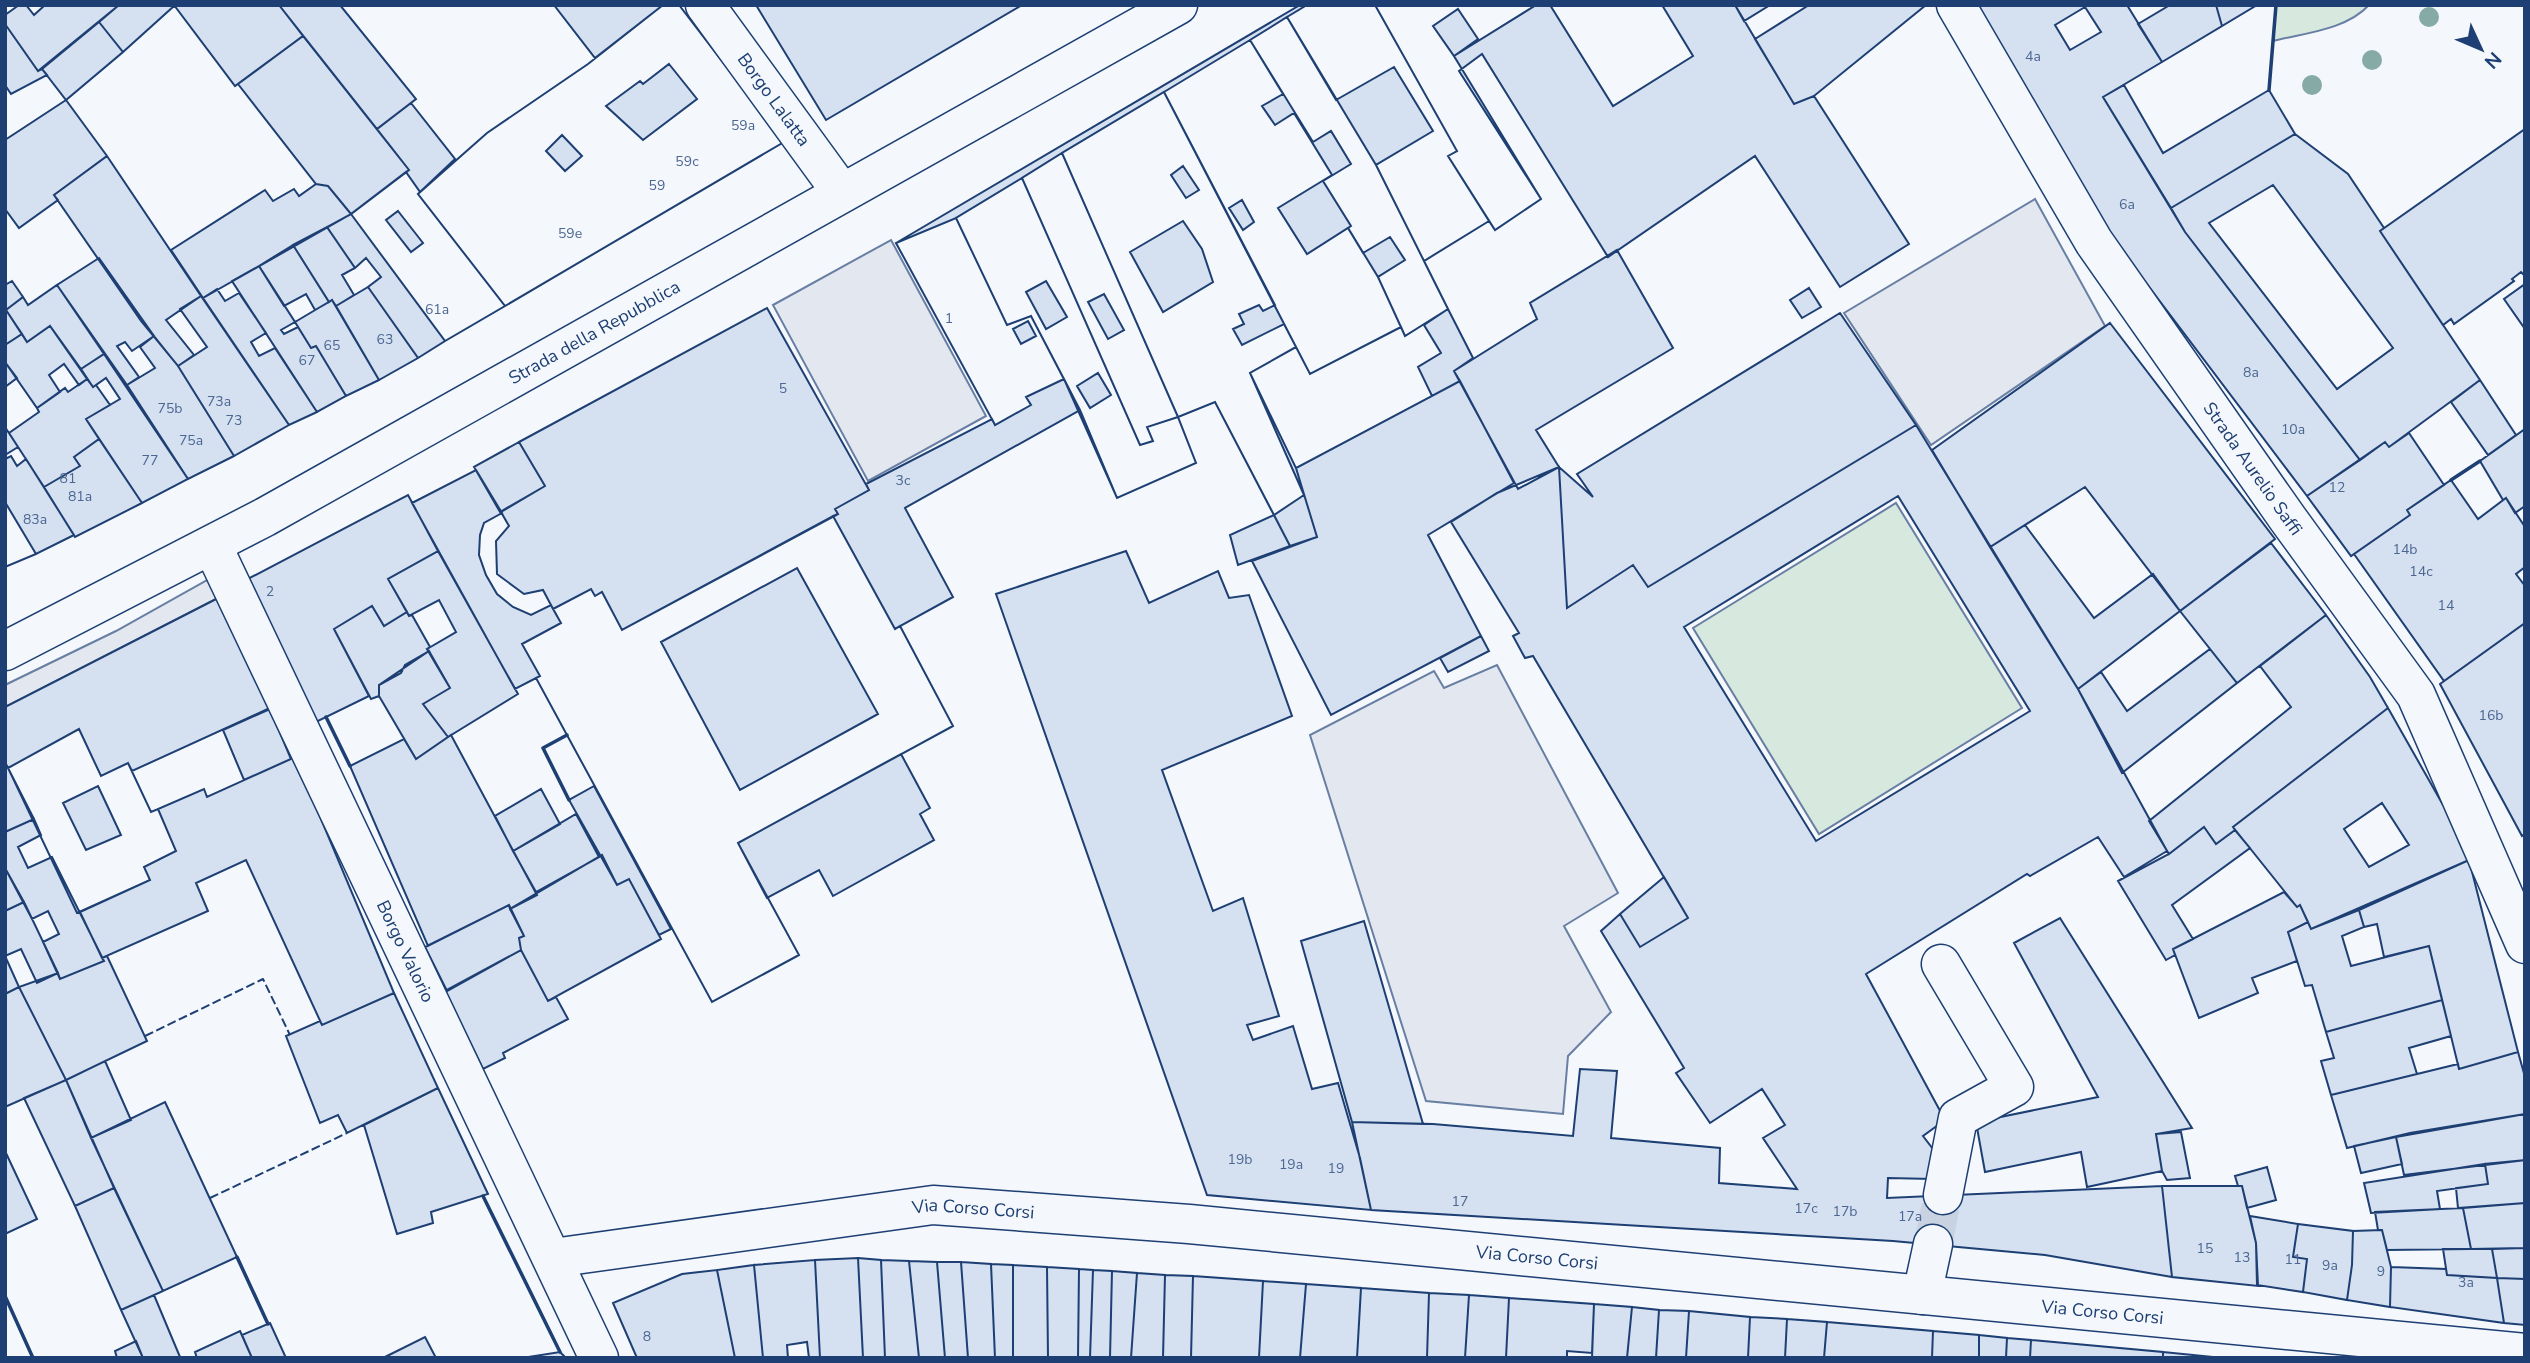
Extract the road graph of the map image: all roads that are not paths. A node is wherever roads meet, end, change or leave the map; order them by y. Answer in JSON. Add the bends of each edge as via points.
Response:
{"nodes":[{"id":1,"x":705,"y":5,"type":"edge"},
{"id":2,"x":1956,"y":5,"type":"edge"},
{"id":3,"x":1161,"y":10,"type":"edge"},
{"id":4,"x":842,"y":193,"type":"junction"},
{"id":5,"x":212,"y":545,"type":"junction"},
{"id":6,"x":5,"y":651,"type":"edge"},
{"id":7,"x":2525,"y":944,"type":"edge"},
{"id":8,"x":1941,"y":964,"type":"dead end"},
{"id":9,"x":1943,"y":1195,"type":"tunnel mouth"},
{"id":10,"x":1933,"y":1244,"type":"tunnel mouth"},
{"id":11,"x":552,"y":1258,"type":"junction"},
{"id":12,"x":1922,"y":1295,"type":"junction"},
{"id":13,"x":2525,"y":1353,"type":"edge"},
{"id":14,"x":600,"y":1358,"type":"edge"}],
"edges":[{"from":1,"to":4,"type":"street","name":"Borgo Lalatta"},
{"from":2,"to":7,"type":"street","name":"Strada Aurelio Saffi","via":[[2101,253],[2416,695]]},
{"from":3,"to":4,"type":"street","name":"Strada della Repubblica"},
{"from":4,"to":5,"type":"street","name":"Strada della Repubblica"},
{"from":5,"to":6,"type":"street","name":"Strada della Repubblica"},
{"from":5,"to":11,"type":"street","name":"Borgo Valorio"},
{"from":8,"to":9,"type":"street","via":[[2014,1087],[1958,1118]]},
{"from":10,"to":12,"type":"street"},
{"from":11,"to":12,"type":"street","name":"Via Corso Corsi","via":[[933,1205],[1189,1224]]},
{"from":11,"to":14,"type":"street","name":"Borgo Valorio"},
{"from":12,"to":13,"type":"street","name":"Via Corso Corsi"}]}
